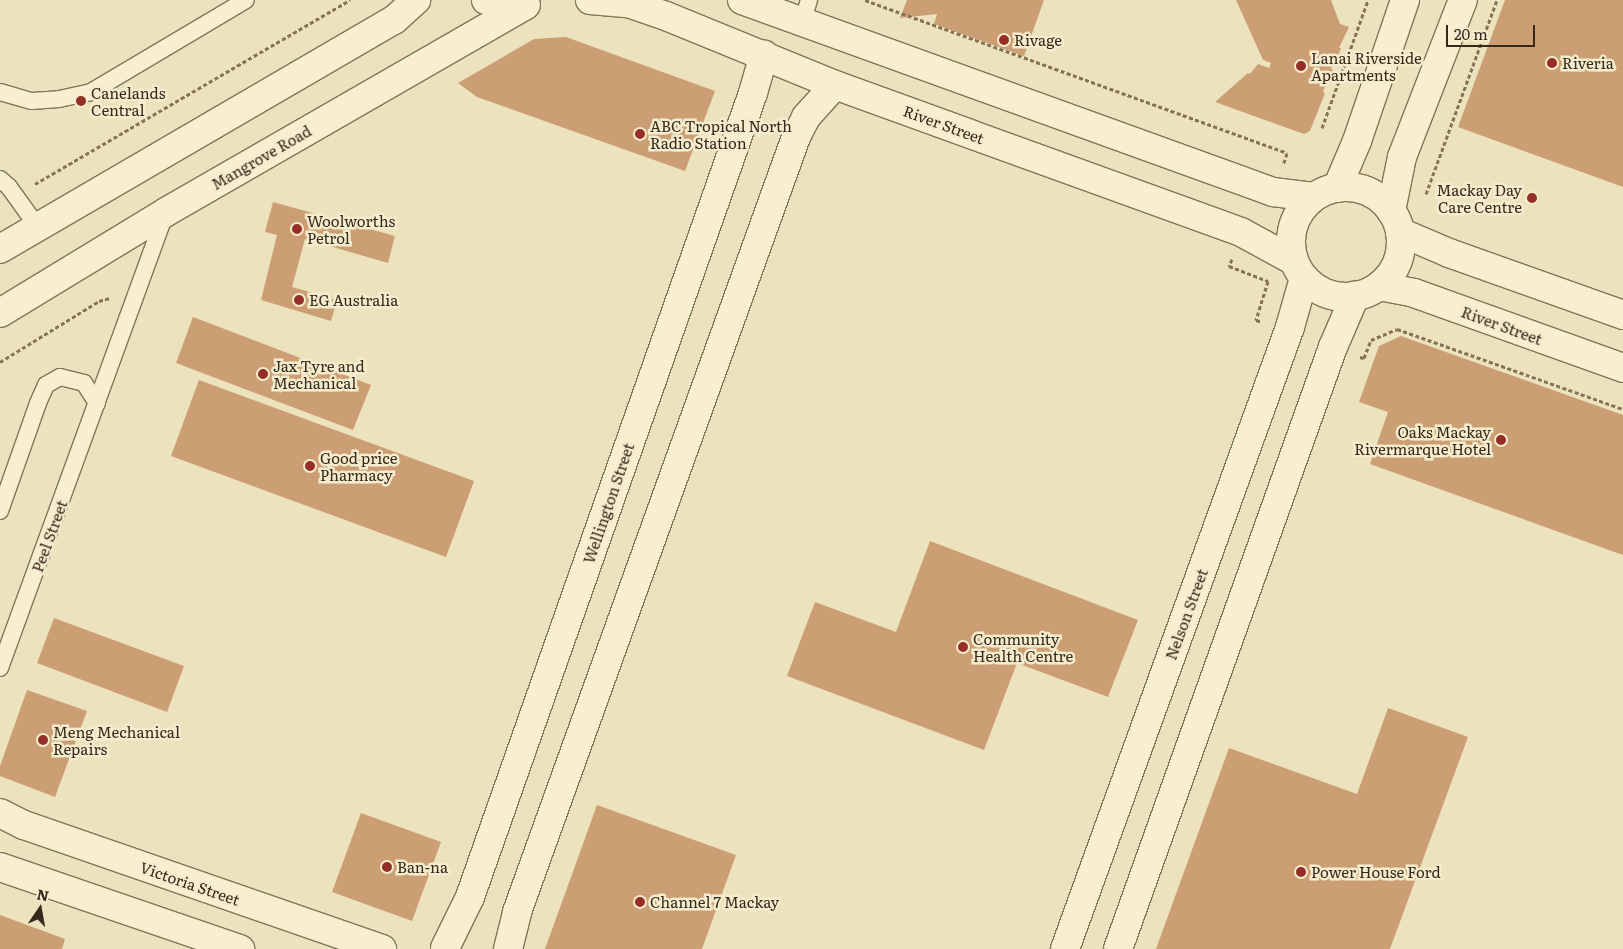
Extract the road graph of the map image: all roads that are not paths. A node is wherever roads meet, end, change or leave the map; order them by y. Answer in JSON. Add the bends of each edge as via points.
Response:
{"nodes":[{"id":1,"x":246,"y":0,"type":"edge"},
{"id":2,"x":416,"y":0,"type":"edge"},
{"id":3,"x":486,"y":0,"type":"edge"},
{"id":4,"x":590,"y":0,"type":"edge"},
{"id":5,"x":742,"y":0,"type":"edge"},
{"id":6,"x":1405,"y":0,"type":"edge"},
{"id":7,"x":1463,"y":0,"type":"edge"},
{"id":8,"x":531,"y":3,"type":"edge"},
{"id":9,"x":806,"y":12,"type":"edge"},
{"id":10,"x":764,"y":55,"type":"junction"},
{"id":11,"x":835,"y":85,"type":"junction"},
{"id":12,"x":0,"y":92,"type":"edge"},
{"id":13,"x":0,"y":179,"type":"edge"},
{"id":14,"x":1325,"y":192,"type":"junction"},
{"id":15,"x":166,"y":212,"type":"junction"},
{"id":16,"x":1396,"y":221,"type":"junction"},
{"id":17,"x":37,"y":226,"type":"junction"},
{"id":18,"x":0,"y":249,"type":"edge"},
{"id":19,"x":1299,"y":270,"type":"junction"},
{"id":20,"x":1379,"y":286,"type":"junction"},
{"id":21,"x":1355,"y":296,"type":"junction"},
{"id":22,"x":0,"y":312,"type":"edge"},
{"id":23,"x":1623,"y":315,"type":"edge"},
{"id":24,"x":1623,"y":368,"type":"edge"},
{"id":25,"x":97,"y":403,"type":"junction"},
{"id":26,"x":0,"y":511,"type":"edge"},
{"id":27,"x":0,"y":668,"type":"edge"},
{"id":28,"x":0,"y":813,"type":"edge"},
{"id":29,"x":0,"y":867,"type":"edge"},
{"id":30,"x":240,"y":949,"type":"edge"},
{"id":31,"x":382,"y":949,"type":"edge"},
{"id":32,"x":452,"y":949,"type":"edge"},
{"id":33,"x":508,"y":949,"type":"edge"},
{"id":34,"x":1065,"y":949,"type":"edge"},
{"id":35,"x":1118,"y":949,"type":"edge"}],
"edges":[{"from":1,"to":12,"type":"lane","via":[[91,92],[32,101]]},
{"from":2,"to":17,"type":"street","via":[[394,20]]},
{"from":3,"to":8,"type":"street","via":[[506,6]]},
{"from":4,"to":10,"type":"street","name":"River Street","via":[[628,3]]},
{"from":5,"to":9,"type":"street"},
{"from":6,"to":14,"type":"street","via":[[1357,141]]},
{"from":7,"to":16,"type":"street","via":[[1402,157]]},
{"from":8,"to":15,"type":"street","name":"Mangrove Road"},
{"from":9,"to":14,"type":"street","via":[[1273,192]]},
{"from":10,"to":11,"type":"street","name":"River Street"},
{"from":10,"to":32,"type":"street","name":"Wellington Street","via":[[473,887],[456,927]]},
{"from":11,"to":19,"type":"street","name":"River Street","via":[[1241,232]]},
{"from":11,"to":33,"type":"street","via":[[806,117],[796,137],[517,912]]},
{"from":13,"to":17,"type":"lane"},
{"from":14,"to":16,"type":"street","via":[[1352,187],[1367,192],[1380,199]]},
{"from":14,"to":19,"type":"street","via":[[1301,210],[1293,226],[1290,244]]},
{"from":15,"to":22,"type":"street","name":"Mangrove Road"},
{"from":15,"to":25,"type":"lane","name":"Peel Street"},
{"from":16,"to":20,"type":"street","via":[[1401,247],[1390,275]]},
{"from":16,"to":23,"type":"street","via":[[1449,253]]},
{"from":17,"to":18,"type":"street"},
{"from":19,"to":21,"type":"street","via":[[1319,290],[1336,296]]},
{"from":19,"to":34,"type":"street","name":"Nelson Street","via":[[1290,327]]},
{"from":20,"to":21,"type":"street"},
{"from":20,"to":24,"type":"street","name":"River Street","via":[[1414,293]]},
{"from":21,"to":35,"type":"street","via":[[1333,347]]},
{"from":25,"to":26,"type":"lane","via":[[84,383],[60,377],[46,385]]},
{"from":25,"to":27,"type":"lane","name":"Peel Street"},
{"from":28,"to":31,"type":"street","name":"Victoria Street","via":[[24,825]]},
{"from":29,"to":30,"type":"street"}]}
